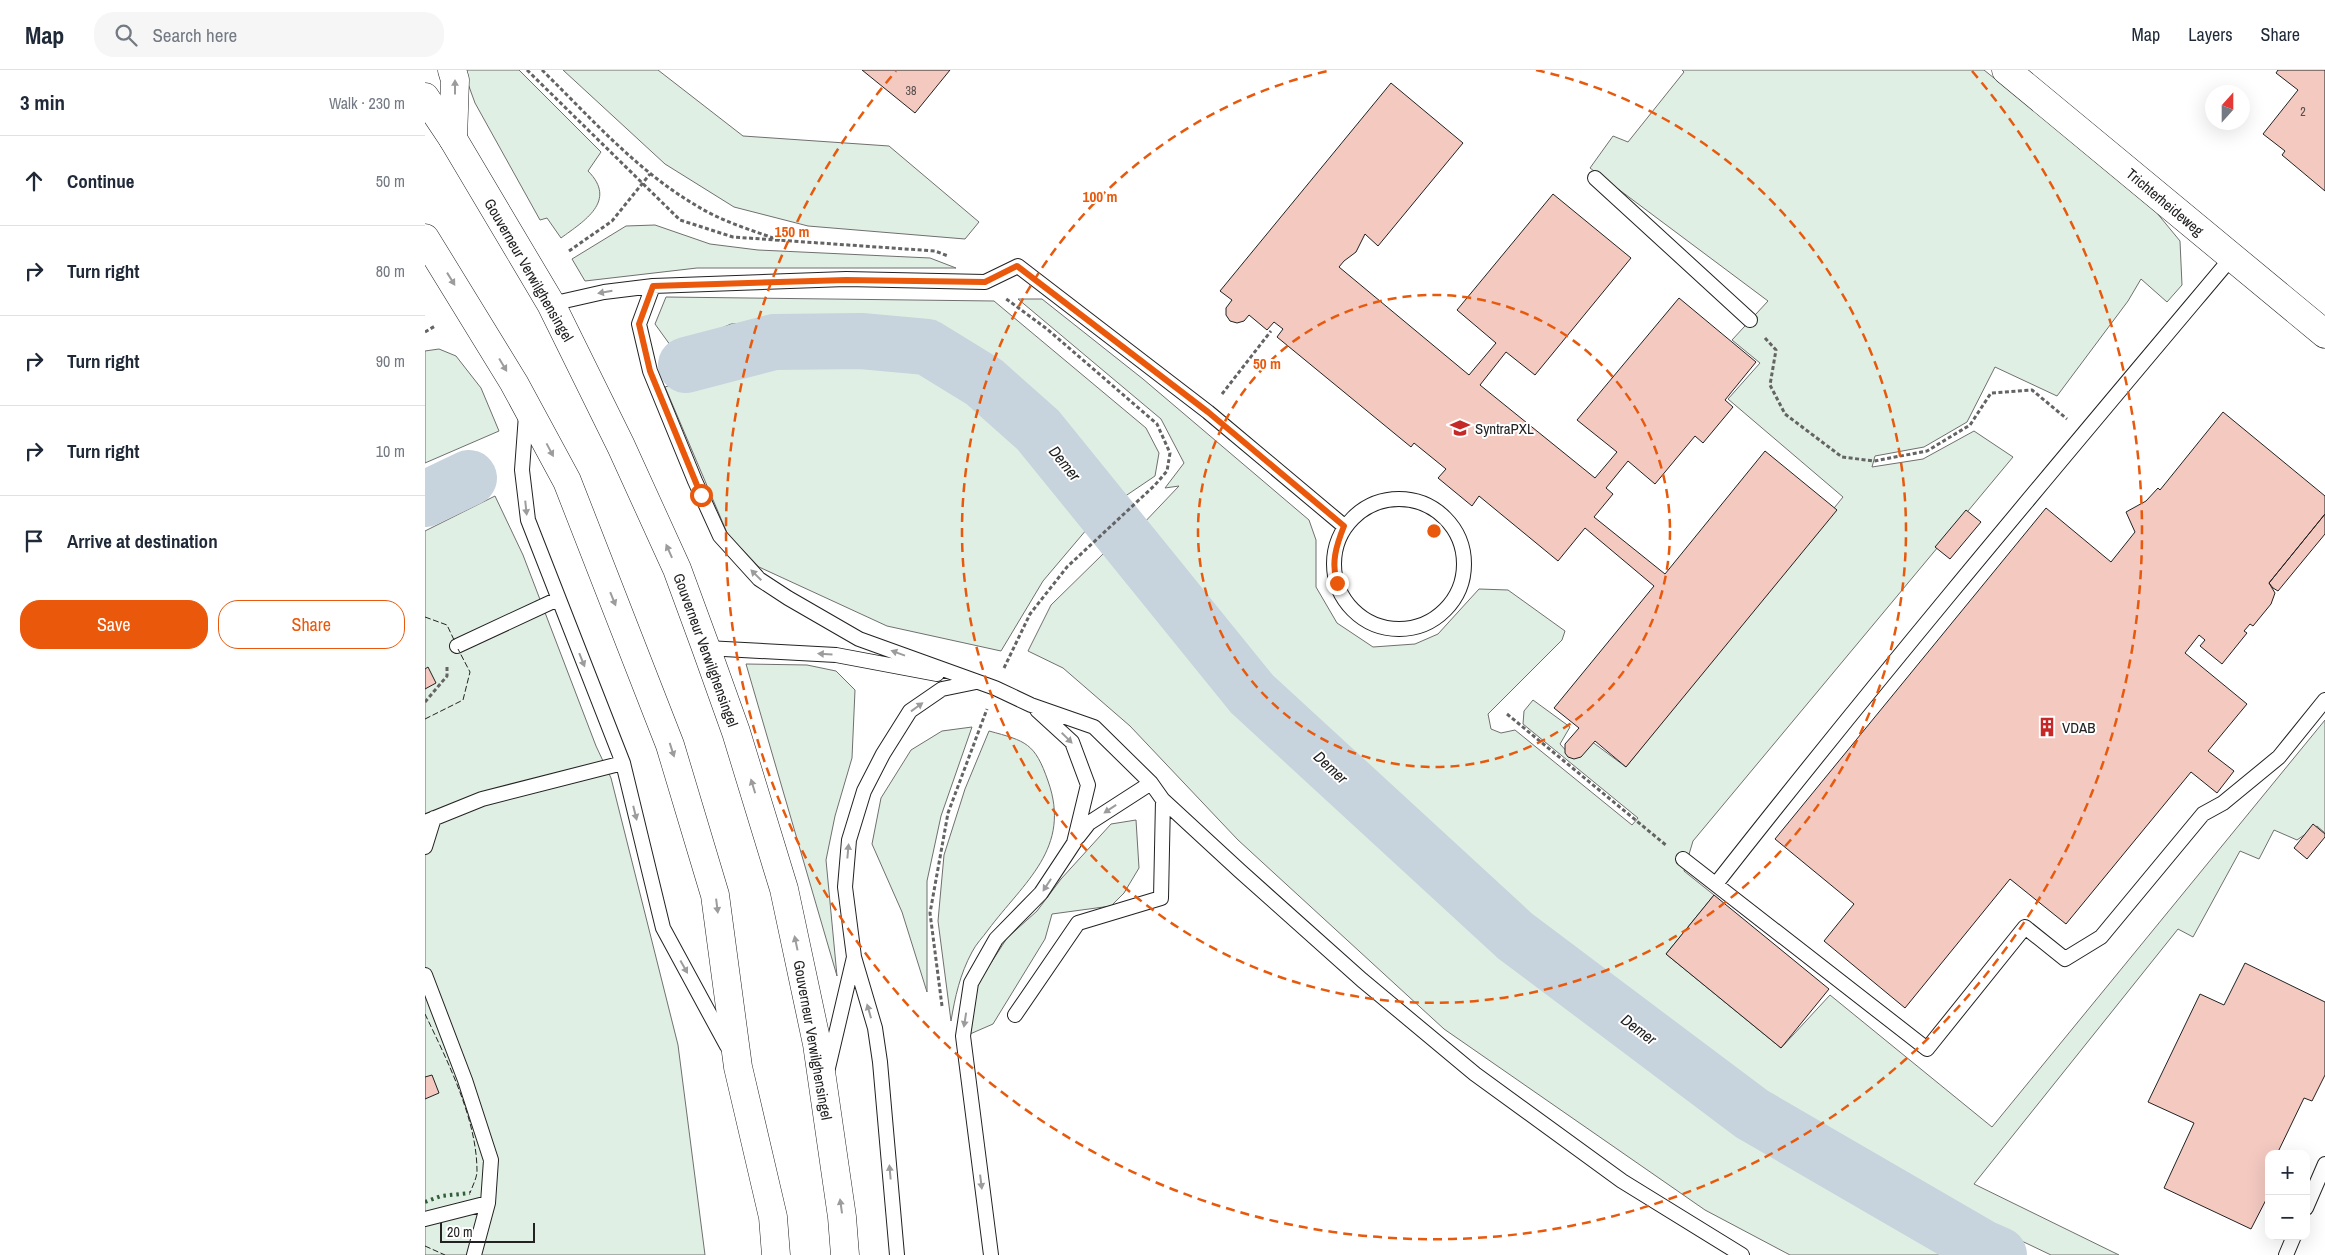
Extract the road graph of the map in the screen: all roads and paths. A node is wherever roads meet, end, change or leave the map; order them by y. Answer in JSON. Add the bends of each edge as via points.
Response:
{"nodes":[{"id":1,"x":452,"y":70,"type":"edge"},
{"id":2,"x":527,"y":70,"type":"edge"},
{"id":3,"x":541,"y":70,"type":"edge"},
{"id":4,"x":2006,"y":70,"type":"edge"},
{"id":5,"x":425,"y":97,"type":"edge"},
{"id":6,"x":453,"y":139,"type":"junction"},
{"id":7,"x":649,"y":174,"type":"junction"},
{"id":8,"x":1595,"y":178,"type":"dead end"},
{"id":9,"x":643,"y":184,"type":"junction"},
{"id":10,"x":425,"y":238,"type":"edge"},
{"id":11,"x":787,"y":242,"type":"junction"},
{"id":12,"x":569,"y":251,"type":"dead end"},
{"id":13,"x":2232,"y":257,"type":"junction"},
{"id":14,"x":985,"y":282,"type":"junction"},
{"id":15,"x":653,"y":286,"type":"junction"},
{"id":16,"x":551,"y":304,"type":"junction"},
{"id":17,"x":1750,"y":320,"type":"joint"},
{"id":18,"x":435,"y":326,"type":"dead end"},
{"id":19,"x":1271,"y":331,"type":"dead end"},
{"id":20,"x":425,"y":332,"type":"edge"},
{"id":21,"x":2325,"y":334,"type":"edge"},
{"id":22,"x":527,"y":407,"type":"junction"},
{"id":23,"x":2053,"y":408,"type":"dead end"},
{"id":24,"x":1208,"y":412,"type":"junction"},
{"id":25,"x":1344,"y":526,"type":"junction"},
{"id":26,"x":558,"y":599,"type":"junction"},
{"id":27,"x":457,"y":646,"type":"joint"},
{"id":28,"x":706,"y":648,"type":"junction"},
{"id":29,"x":977,"y":682,"type":"junction"},
{"id":30,"x":995,"y":688,"type":"junction"},
{"id":31,"x":2325,"y":700,"type":"edge"},
{"id":32,"x":425,"y":702,"type":"edge"},
{"id":33,"x":1031,"y":705,"type":"junction"},
{"id":34,"x":1507,"y":714,"type":"dead end"},
{"id":35,"x":623,"y":763,"type":"junction"},
{"id":36,"x":1151,"y":782,"type":"junction"},
{"id":37,"x":1163,"y":800,"type":"junction"},
{"id":38,"x":429,"y":820,"type":"edge"},
{"id":39,"x":1074,"y":842,"type":"junction"},
{"id":40,"x":425,"y":847,"type":"edge"},
{"id":41,"x":1683,"y":859,"type":"joint"},
{"id":42,"x":1716,"y":884,"type":"junction"},
{"id":43,"x":854,"y":957,"type":"junction"},
{"id":44,"x":425,"y":975,"type":"edge"},
{"id":45,"x":943,"y":1011,"type":"dead end"},
{"id":46,"x":1015,"y":1015,"type":"dead end"},
{"id":47,"x":737,"y":1067,"type":"junction"},
{"id":48,"x":823,"y":1088,"type":"junction"},
{"id":49,"x":2325,"y":1164,"type":"edge"},
{"id":50,"x":2310,"y":1199,"type":"edge"},
{"id":51,"x":488,"y":1204,"type":"junction"},
{"id":52,"x":425,"y":1219,"type":"edge"},
{"id":53,"x":2292,"y":1240,"type":"edge"},
{"id":54,"x":474,"y":1255,"type":"edge"},
{"id":55,"x":776,"y":1255,"type":"edge"},
{"id":56,"x":845,"y":1255,"type":"edge"},
{"id":57,"x":897,"y":1255,"type":"edge"},
{"id":58,"x":991,"y":1255,"type":"edge"},
{"id":59,"x":1742,"y":1255,"type":"edge"},
{"id":60,"x":2286,"y":1255,"type":"edge"}],
"edges":[{"from":6,"to":1,"type":"main road","one_way":true,"via":[[455,80]]},
{"from":2,"to":9,"type":"path"},
{"from":3,"to":7,"type":"path"},
{"from":4,"to":13,"type":"main road","name":"Trichterheideweg"},
{"from":5,"to":6,"type":"main road","name":"Gouverneur Verwilghensingel"},
{"from":6,"to":16,"type":"main road","name":"Gouverneur Verwilghensingel"},
{"from":7,"to":9,"type":"path"},
{"from":7,"to":11,"type":"path","via":[[697,207]]},
{"from":8,"to":17,"type":"lane"},
{"from":9,"to":11,"type":"path","via":[[680,220],[733,237]]},
{"from":9,"to":12,"type":"path","via":[[613,221]]},
{"from":10,"to":22,"type":"main road","one_way":true},
{"from":11,"to":14,"type":"path","via":[[935,251],[962,262]]},
{"from":13,"to":21,"type":"main road","name":"Trichterheideweg"},
{"from":13,"to":42,"type":"lane","via":[[2003,528]]},
{"from":14,"to":15,"type":"lane","via":[[846,280]]},
{"from":14,"to":24,"type":"lane","via":[[1017,266]]},
{"from":14,"to":30,"type":"path","via":[[1157,424],[1171,453],[1167,471],[1155,485],[1067,567],[1030,614]]},
{"from":15,"to":16,"type":"lane","one_way":true,"via":[[603,292]]},
{"from":29,"to":15,"type":"lane","one_way":true,"via":[[859,638],[788,598],[759,579],[720,536],[650,371],[639,324]]},
{"from":28,"to":16,"type":"main road","name":"Gouverneur Verwilghensingel","one_way":true,"via":[[677,569]]},
{"from":17,"to":23,"type":"path","via":[[1776,350],[1769,385],[1785,414],[1841,457],[1874,461],[1927,451],[1970,425],[1991,393],[2032,390]]},
{"from":18,"to":20,"type":"path"},
{"from":19,"to":24,"type":"path"},
{"from":22,"to":26,"type":"lane","one_way":true,"via":[[522,470],[528,520]]},
{"from":22,"to":47,"type":"main road","one_way":true,"via":[[567,481],[671,745],[715,894]]},
{"from":24,"to":25,"type":"lane"},
{"from":25,"to":25,"type":"lane","via":[[1366,507],[1393,498],[1422,502],[1446,518],[1462,542],[1465,571],[1458,594],[1443,612],[1423,625],[1399,630],[1376,626],[1356,614],[1341,595],[1333,572],[1335,548]]},
{"from":26,"to":27,"type":"lane"},
{"from":26,"to":35,"type":"lane","one_way":true},
{"from":27,"to":32,"type":"path","via":[[446,651],[447,676]]},
{"from":29,"to":28,"type":"lane","one_way":true,"via":[[836,655]]},
{"from":48,"to":28,"type":"main road","name":"Gouverneur Verwilghensingel","one_way":true,"via":[[785,889]]},
{"from":29,"to":30,"type":"lane"},
{"from":43,"to":29,"type":"lane","one_way":true,"via":[[845,888],[849,840],[864,791],[910,711],[942,689]]},
{"from":30,"to":33,"type":"lane"},
{"from":30,"to":45,"type":"path","via":[[948,813],[930,914]]},
{"from":31,"to":42,"type":"lane","via":[[2279,757],[2223,803],[2203,814],[2101,937],[2065,959],[2025,927],[1927,1049]]},
{"from":33,"to":36,"type":"lane","via":[[1094,727]]},
{"from":33,"to":39,"type":"lane","one_way":true,"via":[[1072,742],[1088,786]]},
{"from":34,"to":41,"type":"path"},
{"from":35,"to":38,"type":"lane","via":[[482,799]]},
{"from":35,"to":47,"type":"lane","one_way":true,"via":[[663,928]]},
{"from":36,"to":37,"type":"lane"},
{"from":36,"to":39,"type":"lane","one_way":true,"via":[[1089,823]]},
{"from":37,"to":46,"type":"lane","via":[[1161,898],[1078,924]]},
{"from":37,"to":59,"type":"lane","via":[[1362,980],[1475,1074],[1622,1181]]},
{"from":38,"to":40,"type":"lane"},
{"from":39,"to":58,"type":"lane","one_way":true,"via":[[1041,893],[996,939],[971,983],[963,1036]]},
{"from":41,"to":42,"type":"lane"},
{"from":43,"to":48,"type":"lane"},
{"from":57,"to":43,"type":"lane","one_way":true,"via":[[880,1062],[875,1028]]},
{"from":44,"to":51,"type":"lane","via":[[491,1160]]},
{"from":47,"to":55,"type":"main road","via":[[773,1217]]},
{"from":56,"to":48,"type":"main road","name":"Gouverneur Verwilghensingel","one_way":true},
{"from":49,"to":50,"type":"lane"},
{"from":51,"to":52,"type":"lane"},
{"from":51,"to":54,"type":"lane"},
{"from":53,"to":60,"type":"lane"}]}
